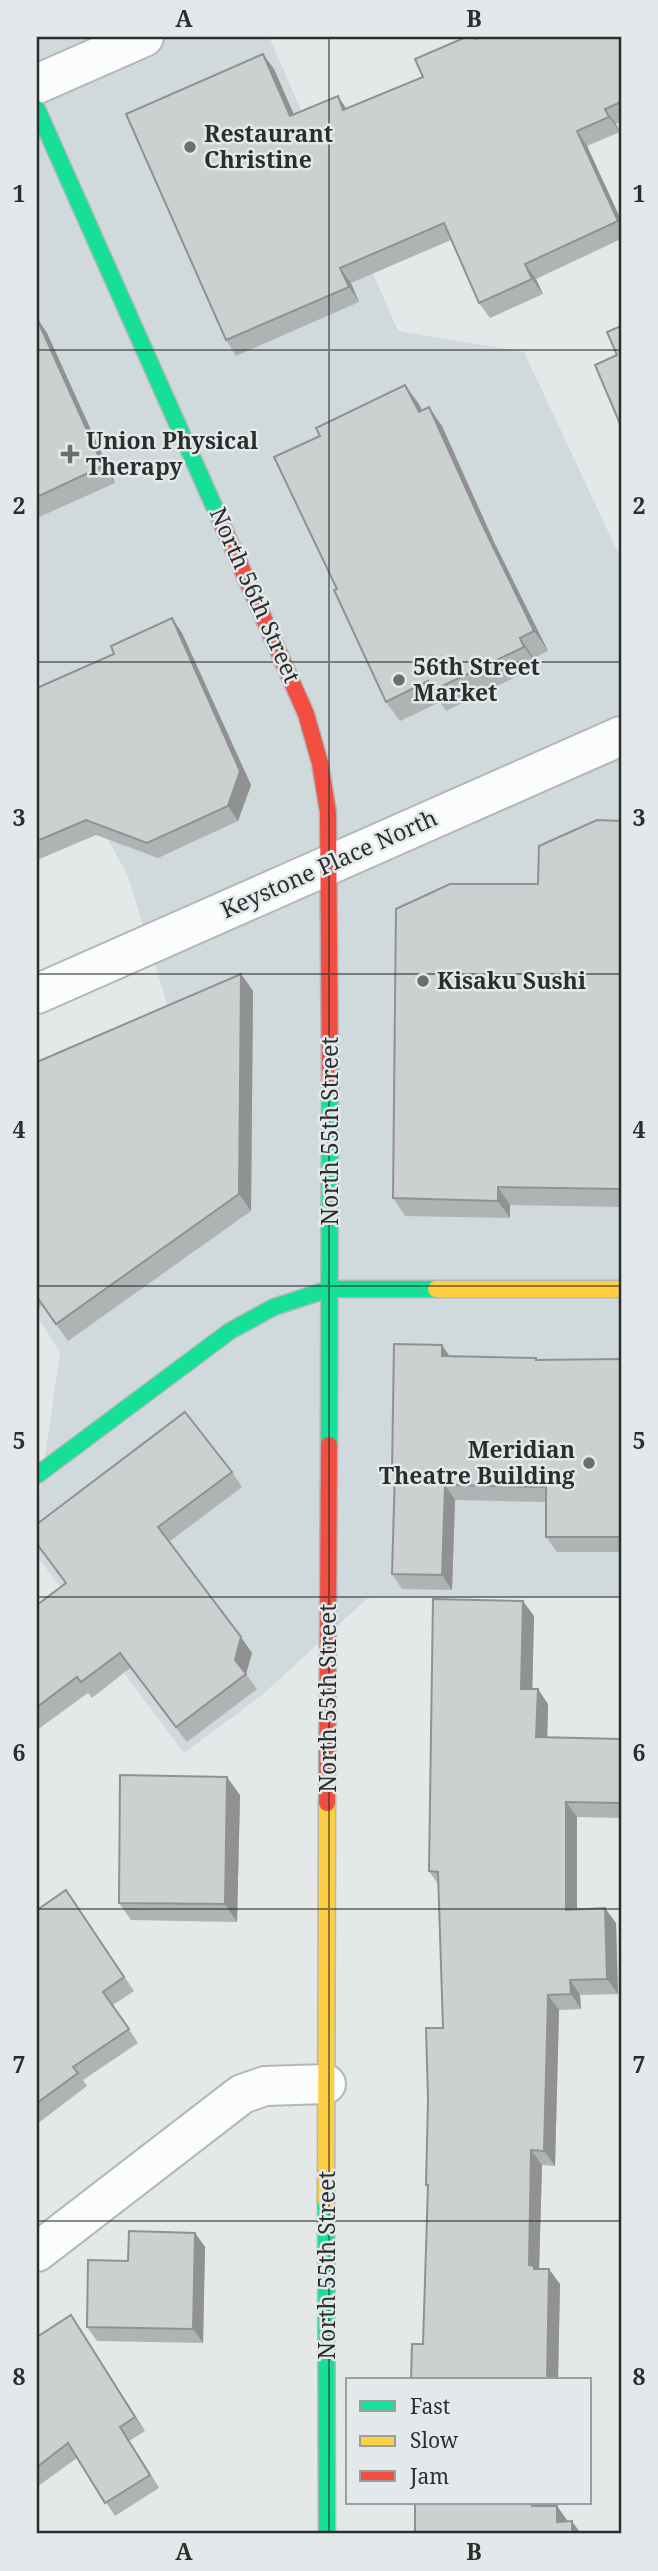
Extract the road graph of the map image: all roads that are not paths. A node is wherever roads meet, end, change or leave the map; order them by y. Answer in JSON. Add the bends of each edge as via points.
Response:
{"nodes":[{"id":1,"x":144,"y":37,"type":"edge"},
{"id":2,"x":37,"y":84,"type":"edge"},
{"id":3,"x":37,"y":109,"type":"edge"},
{"id":4,"x":621,"y":736,"type":"edge"},
{"id":5,"x":331,"y":863,"type":"junction"},
{"id":6,"x":37,"y":994,"type":"edge"},
{"id":7,"x":329,"y":1289,"type":"junction"},
{"id":8,"x":621,"y":1289,"type":"edge"},
{"id":9,"x":37,"y":1475,"type":"edge"},
{"id":10,"x":327,"y":2084,"type":"junction"},
{"id":11,"x":37,"y":2252,"type":"edge"},
{"id":12,"x":327,"y":2534,"type":"edge"}],
"edges":[{"from":1,"to":2,"type":"street"},
{"from":3,"to":5,"type":"street","name":"North 56th Street","via":[[306,714],[324,787]]},
{"from":4,"to":5,"type":"street","name":"Keystone Place North"},
{"from":5,"to":6,"type":"street","name":"Keystone Place North"},
{"from":5,"to":7,"type":"street","name":"North 55th Street"},
{"from":7,"to":8,"type":"street"},
{"from":7,"to":9,"type":"street","via":[[274,1307],[230,1331]]},
{"from":7,"to":10,"type":"street","name":"North 55th Street"},
{"from":10,"to":11,"type":"street","via":[[265,2086],[242,2094]]},
{"from":10,"to":12,"type":"street","name":"North 55th Street"}]}
